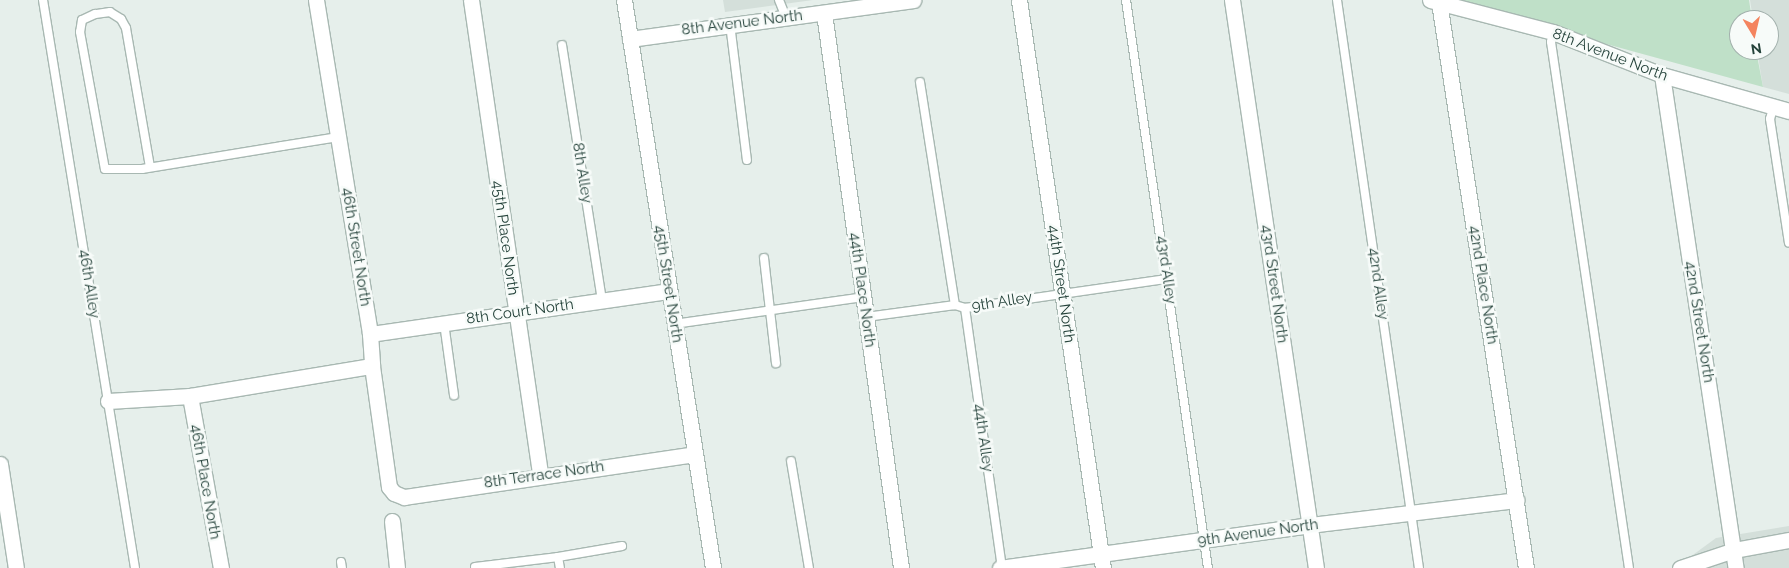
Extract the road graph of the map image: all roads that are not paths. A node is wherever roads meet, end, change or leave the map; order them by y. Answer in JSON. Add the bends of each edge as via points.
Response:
{"nodes":[{"id":1,"x":43,"y":0,"type":"edge"},
{"id":2,"x":316,"y":0,"type":"edge"},
{"id":3,"x":471,"y":0,"type":"edge"},
{"id":4,"x":624,"y":0,"type":"edge"},
{"id":5,"x":779,"y":0,"type":"edge"},
{"id":6,"x":912,"y":0,"type":"edge"},
{"id":7,"x":1019,"y":0,"type":"edge"},
{"id":8,"x":1126,"y":0,"type":"edge"},
{"id":9,"x":1232,"y":0,"type":"edge"},
{"id":10,"x":1337,"y":0,"type":"edge"},
{"id":11,"x":1434,"y":1,"type":"edge"},
{"id":12,"x":824,"y":13,"type":"junction"},
{"id":13,"x":786,"y":17,"type":"junction"},
{"id":14,"x":730,"y":24,"type":"junction"},
{"id":15,"x":1553,"y":32,"type":"junction"},
{"id":16,"x":630,"y":39,"type":"junction"},
{"id":17,"x":562,"y":45,"type":"dead end"},
{"id":18,"x":1662,"y":75,"type":"junction"},
{"id":19,"x":920,"y":82,"type":"dead end"},
{"id":20,"x":1773,"y":108,"type":"junction"},
{"id":21,"x":1789,"y":111,"type":"edge"},
{"id":22,"x":338,"y":137,"type":"junction"},
{"id":23,"x":747,"y":160,"type":"dead end"},
{"id":24,"x":150,"y":167,"type":"junction"},
{"id":25,"x":1789,"y":243,"type":"edge"},
{"id":26,"x":764,"y":258,"type":"dead end"},
{"id":27,"x":1167,"y":279,"type":"junction"},
{"id":28,"x":669,"y":291,"type":"junction"},
{"id":29,"x":1063,"y":292,"type":"junction"},
{"id":30,"x":863,"y":297,"type":"junction"},
{"id":31,"x":602,"y":301,"type":"junction"},
{"id":32,"x":955,"y":305,"type":"junction"},
{"id":33,"x":965,"y":308,"type":"junction"},
{"id":34,"x":770,"y":310,"type":"junction"},
{"id":35,"x":516,"y":313,"type":"junction"},
{"id":36,"x":866,"y":317,"type":"junction"},
{"id":37,"x":444,"y":323,"type":"junction"},
{"id":38,"x":674,"y":324,"type":"junction"},
{"id":39,"x":370,"y":334,"type":"junction"},
{"id":40,"x":776,"y":363,"type":"dead end"},
{"id":41,"x":372,"y":366,"type":"junction"},
{"id":42,"x":454,"y":395,"type":"dead end"},
{"id":43,"x":190,"y":396,"type":"junction"},
{"id":44,"x":108,"y":401,"type":"junction"},
{"id":45,"x":694,"y":454,"type":"junction"},
{"id":46,"x":791,"y":461,"type":"dead end"},
{"id":47,"x":0,"y":464,"type":"edge"},
{"id":48,"x":540,"y":475,"type":"junction"},
{"id":49,"x":394,"y":493,"type":"joint"},
{"id":50,"x":1516,"y":500,"type":"junction"},
{"id":51,"x":1412,"y":513,"type":"junction"},
{"id":52,"x":392,"y":521,"type":"dead end"},
{"id":53,"x":1310,"y":525,"type":"junction"},
{"id":54,"x":1789,"y":540,"type":"edge"},
{"id":55,"x":1204,"y":541,"type":"junction"},
{"id":56,"x":622,"y":546,"type":"dead end"},
{"id":57,"x":1734,"y":550,"type":"junction"},
{"id":58,"x":558,"y":557,"type":"junction"},
{"id":59,"x":1102,"y":561,"type":"edge"},
{"id":60,"x":475,"y":567,"type":"edge"},
{"id":61,"x":16,"y":568,"type":"edge"},
{"id":62,"x":135,"y":568,"type":"edge"},
{"id":63,"x":221,"y":568,"type":"edge"},
{"id":64,"x":397,"y":568,"type":"edge"},
{"id":65,"x":560,"y":568,"type":"edge"},
{"id":66,"x":713,"y":568,"type":"edge"},
{"id":67,"x":809,"y":568,"type":"edge"},
{"id":68,"x":901,"y":568,"type":"edge"},
{"id":69,"x":1001,"y":568,"type":"edge"},
{"id":70,"x":1208,"y":568,"type":"edge"},
{"id":71,"x":1316,"y":568,"type":"edge"},
{"id":72,"x":1419,"y":568,"type":"edge"},
{"id":73,"x":1526,"y":568,"type":"edge"},
{"id":74,"x":1629,"y":568,"type":"edge"},
{"id":75,"x":1680,"y":568,"type":"edge"},
{"id":76,"x":1736,"y":568,"type":"edge"}],
"edges":[{"from":1,"to":44,"type":"lane","name":"46th Alley"},
{"from":2,"to":22,"type":"street","name":"46th Street North"},
{"from":3,"to":35,"type":"street","name":"45th Place North"},
{"from":4,"to":16,"type":"street","name":"45th Street North"},
{"from":5,"to":13,"type":"lane"},
{"from":6,"to":12,"type":"street","name":"8th Avenue North"},
{"from":7,"to":29,"type":"street","name":"44th Street North"},
{"from":8,"to":27,"type":"lane","name":"43rd Alley"},
{"from":9,"to":53,"type":"street","name":"43rd Street North"},
{"from":10,"to":51,"type":"lane","name":"42nd Alley"},
{"from":11,"to":15,"type":"street","name":"8th Avenue North"},
{"from":11,"to":50,"type":"street","name":"42nd Place North"},
{"from":12,"to":13,"type":"street","name":"8th Avenue North"},
{"from":12,"to":30,"type":"street","name":"44th Place North"},
{"from":13,"to":14,"type":"street","name":"8th Avenue North"},
{"from":14,"to":16,"type":"street","name":"8th Avenue North"},
{"from":14,"to":23,"type":"lane"},
{"from":15,"to":18,"type":"street","name":"8th Avenue North"},
{"from":15,"to":74,"type":"lane","via":[[1551,42]]},
{"from":16,"to":28,"type":"street","name":"45th Street North"},
{"from":17,"to":31,"type":"lane","name":"8th Alley"},
{"from":18,"to":20,"type":"street","name":"8th Avenue North"},
{"from":18,"to":57,"type":"street","name":"42nd Street North"},
{"from":19,"to":32,"type":"lane"},
{"from":20,"to":21,"type":"street","name":"8th Avenue North"},
{"from":20,"to":25,"type":"lane","via":[[1770,119]]},
{"from":22,"to":24,"type":"lane"},
{"from":22,"to":39,"type":"street","name":"46th Street North"},
{"from":24,"to":24,"type":"lane","via":[[105,169],[80,32],[82,20],[95,14],[110,12],[121,18],[126,28]]},
{"from":26,"to":34,"type":"lane"},
{"from":27,"to":29,"type":"lane","name":"9th Alley"},
{"from":27,"to":55,"type":"lane","name":"43rd Alley"},
{"from":28,"to":31,"type":"street","name":"8th Court North"},
{"from":28,"to":38,"type":"street","name":"45th Street North"},
{"from":29,"to":33,"type":"lane","name":"9th Alley"},
{"from":29,"to":59,"type":"street","name":"44th Street North"},
{"from":30,"to":34,"type":"lane"},
{"from":30,"to":36,"type":"street","name":"44th Place North"},
{"from":31,"to":35,"type":"street","name":"8th Court North"},
{"from":32,"to":33,"type":"lane","name":"9th Alley"},
{"from":32,"to":36,"type":"lane","name":"9th Alley"},
{"from":33,"to":69,"type":"lane","name":"44th Alley"},
{"from":34,"to":38,"type":"lane"},
{"from":34,"to":40,"type":"lane"},
{"from":35,"to":37,"type":"street","name":"8th Court North"},
{"from":35,"to":48,"type":"street","name":"45th Place North"},
{"from":36,"to":68,"type":"street","name":"44th Place North"},
{"from":37,"to":39,"type":"street","name":"8th Court North"},
{"from":37,"to":42,"type":"lane"},
{"from":38,"to":45,"type":"street","name":"45th Street North"},
{"from":39,"to":41,"type":"street","name":"46th Street North"},
{"from":41,"to":43,"type":"street"},
{"from":41,"to":49,"type":"street","name":"46th Street North","via":[[389,487]]},
{"from":43,"to":44,"type":"street"},
{"from":43,"to":63,"type":"street","name":"46th Place North"},
{"from":44,"to":62,"type":"lane","name":"46th Alley"},
{"from":45,"to":48,"type":"street","name":"8th Terrace North"},
{"from":45,"to":66,"type":"street","name":"45th Street North"},
{"from":46,"to":67,"type":"lane"},
{"from":47,"to":61,"type":"street"},
{"from":48,"to":49,"type":"street","name":"8th Terrace North","via":[[404,497]]},
{"from":50,"to":51,"type":"street","name":"9th Avenue North"},
{"from":50,"to":73,"type":"street","name":"42nd Place North"},
{"from":51,"to":53,"type":"street","name":"9th Avenue North"},
{"from":51,"to":72,"type":"lane","name":"42nd Alley"},
{"from":52,"to":64,"type":"street"},
{"from":53,"to":55,"type":"street","name":"9th Avenue North"},
{"from":53,"to":71,"type":"street","name":"43rd Street North"},
{"from":54,"to":57,"type":"street"},
{"from":55,"to":59,"type":"street","name":"9th Avenue North"},
{"from":55,"to":70,"type":"lane","name":"43rd Alley"},
{"from":56,"to":58,"type":"lane"},
{"from":57,"to":75,"type":"street"},
{"from":57,"to":76,"type":"street","name":"42nd Street North"},
{"from":58,"to":60,"type":"lane"},
{"from":58,"to":65,"type":"lane"},
{"from":59,"to":69,"type":"street","name":"9th Avenue North"}]}
